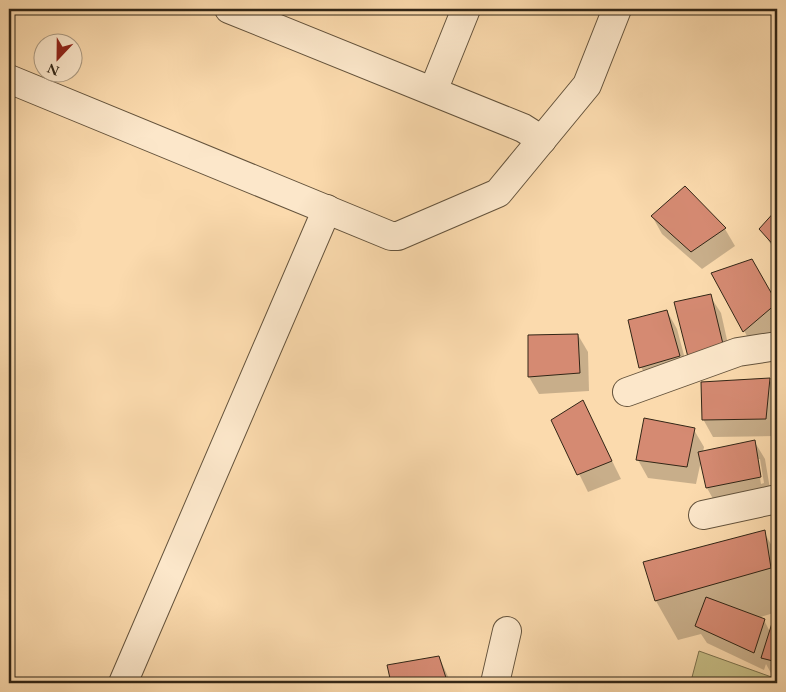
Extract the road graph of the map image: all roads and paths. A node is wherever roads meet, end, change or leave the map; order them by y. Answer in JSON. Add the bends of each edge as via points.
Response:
{"nodes":[{"id":1,"x":229,"y":9,"type":"edge"},
{"id":2,"x":466,"y":9,"type":"edge"},
{"id":3,"x":616,"y":9,"type":"edge"},
{"id":4,"x":9,"y":79,"type":"edge"},
{"id":5,"x":433,"y":91,"type":"junction"},
{"id":6,"x":542,"y":140,"type":"junction"},
{"id":7,"x":327,"y":209,"type":"junction"},
{"id":8,"x":777,"y":346,"type":"edge"},
{"id":9,"x":627,"y":392,"type":"dead end"},
{"id":10,"x":777,"y":499,"type":"edge"},
{"id":11,"x":703,"y":516,"type":"dead end"},
{"id":12,"x":507,"y":631,"type":"dead end"},
{"id":13,"x":123,"y":683,"type":"edge"},
{"id":14,"x":495,"y":683,"type":"edge"}],
"edges":[{"from":1,"to":5,"type":"street"},
{"from":2,"to":5,"type":"street"},
{"from":3,"to":6,"type":"street","via":[[586,85]]},
{"from":4,"to":7,"type":"street"},
{"from":5,"to":6,"type":"street","via":[[523,128]]},
{"from":6,"to":7,"type":"street","via":[[498,194],[398,236]]},
{"from":7,"to":13,"type":"street"},
{"from":8,"to":9,"type":"street","via":[[738,352]]},
{"from":10,"to":11,"type":"street"},
{"from":12,"to":14,"type":"street"}]}
